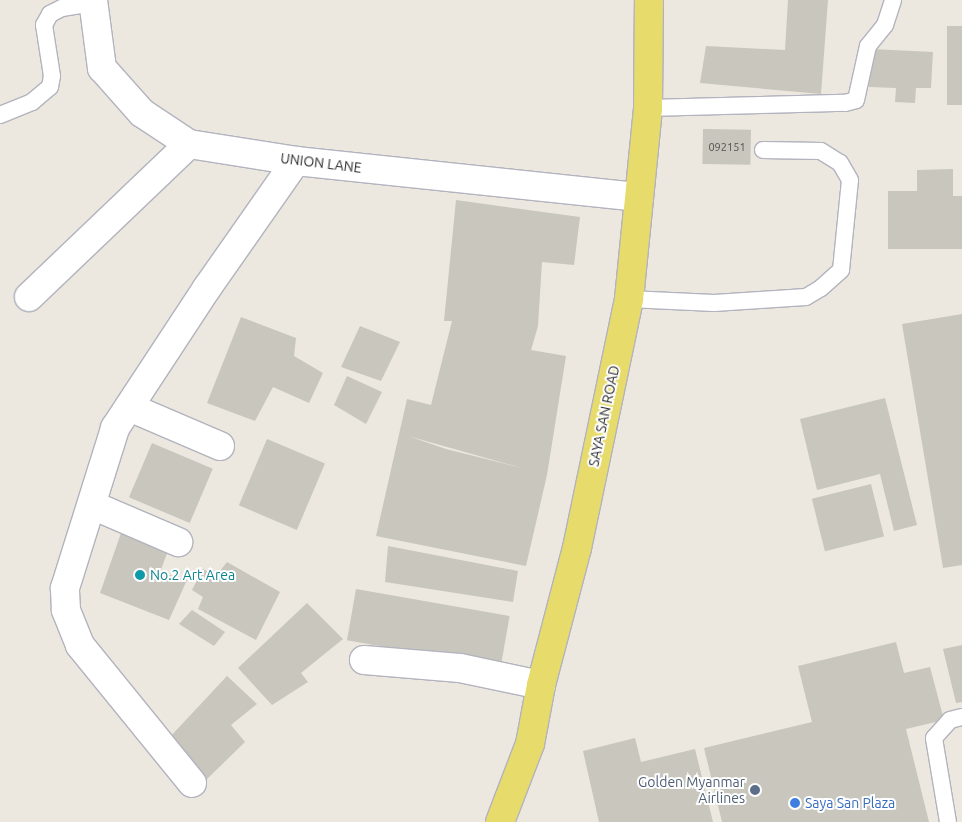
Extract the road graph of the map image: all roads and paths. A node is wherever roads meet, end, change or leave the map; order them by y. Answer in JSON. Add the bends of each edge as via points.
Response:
{"nodes":[{"id":1,"x":649,"y":0,"type":"edge"},
{"id":2,"x":893,"y":0,"type":"edge"},
{"id":3,"x":93,"y":1,"type":"edge"},
{"id":4,"x":648,"y":108,"type":"junction"},
{"id":5,"x":0,"y":115,"type":"edge"},
{"id":6,"x":189,"y":144,"type":"junction"},
{"id":7,"x":763,"y":150,"type":"dead end"},
{"id":8,"x":296,"y":161,"type":"junction"},
{"id":9,"x":639,"y":197,"type":"junction"},
{"id":10,"x":29,"y":296,"type":"dead end"},
{"id":11,"x":629,"y":299,"type":"junction"},
{"id":12,"x":129,"y":407,"type":"junction"},
{"id":13,"x":220,"y":446,"type":"dead end"},
{"id":14,"x":92,"y":505,"type":"junction"},
{"id":15,"x":178,"y":542,"type":"dead end"},
{"id":16,"x":364,"y":660,"type":"dead end"},
{"id":17,"x":540,"y":686,"type":"junction"},
{"id":18,"x":962,"y":717,"type":"edge"},
{"id":19,"x":192,"y":783,"type":"dead end"},
{"id":20,"x":507,"y":814,"type":"edge"},
{"id":21,"x":952,"y":816,"type":"edge"}],
"edges":[{"from":1,"to":4,"type":"main road","name":"SAYA SAN ROAD"},
{"from":2,"to":4,"type":"lane","via":[[885,25],[868,46],[856,100],[845,103]]},
{"from":3,"to":5,"type":"lane","via":[[50,14],[44,25],[52,76],[50,87],[32,102]]},
{"from":3,"to":6,"type":"street","name":"UNION LANE","via":[[102,68],[142,114]]},
{"from":4,"to":9,"type":"main road","name":"SAYA SAN ROAD"},
{"from":6,"to":8,"type":"street","name":"UNION LANE"},
{"from":6,"to":10,"type":"street"},
{"from":7,"to":11,"type":"lane","via":[[820,151],[840,163],[850,180],[840,270],[806,297],[714,304]]},
{"from":8,"to":9,"type":"street","name":"UNION LANE"},
{"from":8,"to":12,"type":"street"},
{"from":9,"to":11,"type":"main road","name":"SAYA SAN ROAD"},
{"from":11,"to":17,"type":"main road","name":"SAYA SAN ROAD","via":[[577,548]]},
{"from":12,"to":13,"type":"street"},
{"from":12,"to":14,"type":"street","via":[[115,428]]},
{"from":14,"to":15,"type":"street"},
{"from":14,"to":19,"type":"street","via":[[65,588],[66,610],[80,645]]},
{"from":16,"to":17,"type":"street","via":[[460,668]]},
{"from":17,"to":20,"type":"main road","name":"SAYA SAN ROAD","via":[[530,744]]},
{"from":18,"to":21,"type":"lane","via":[[950,720],[934,738]]}]}
